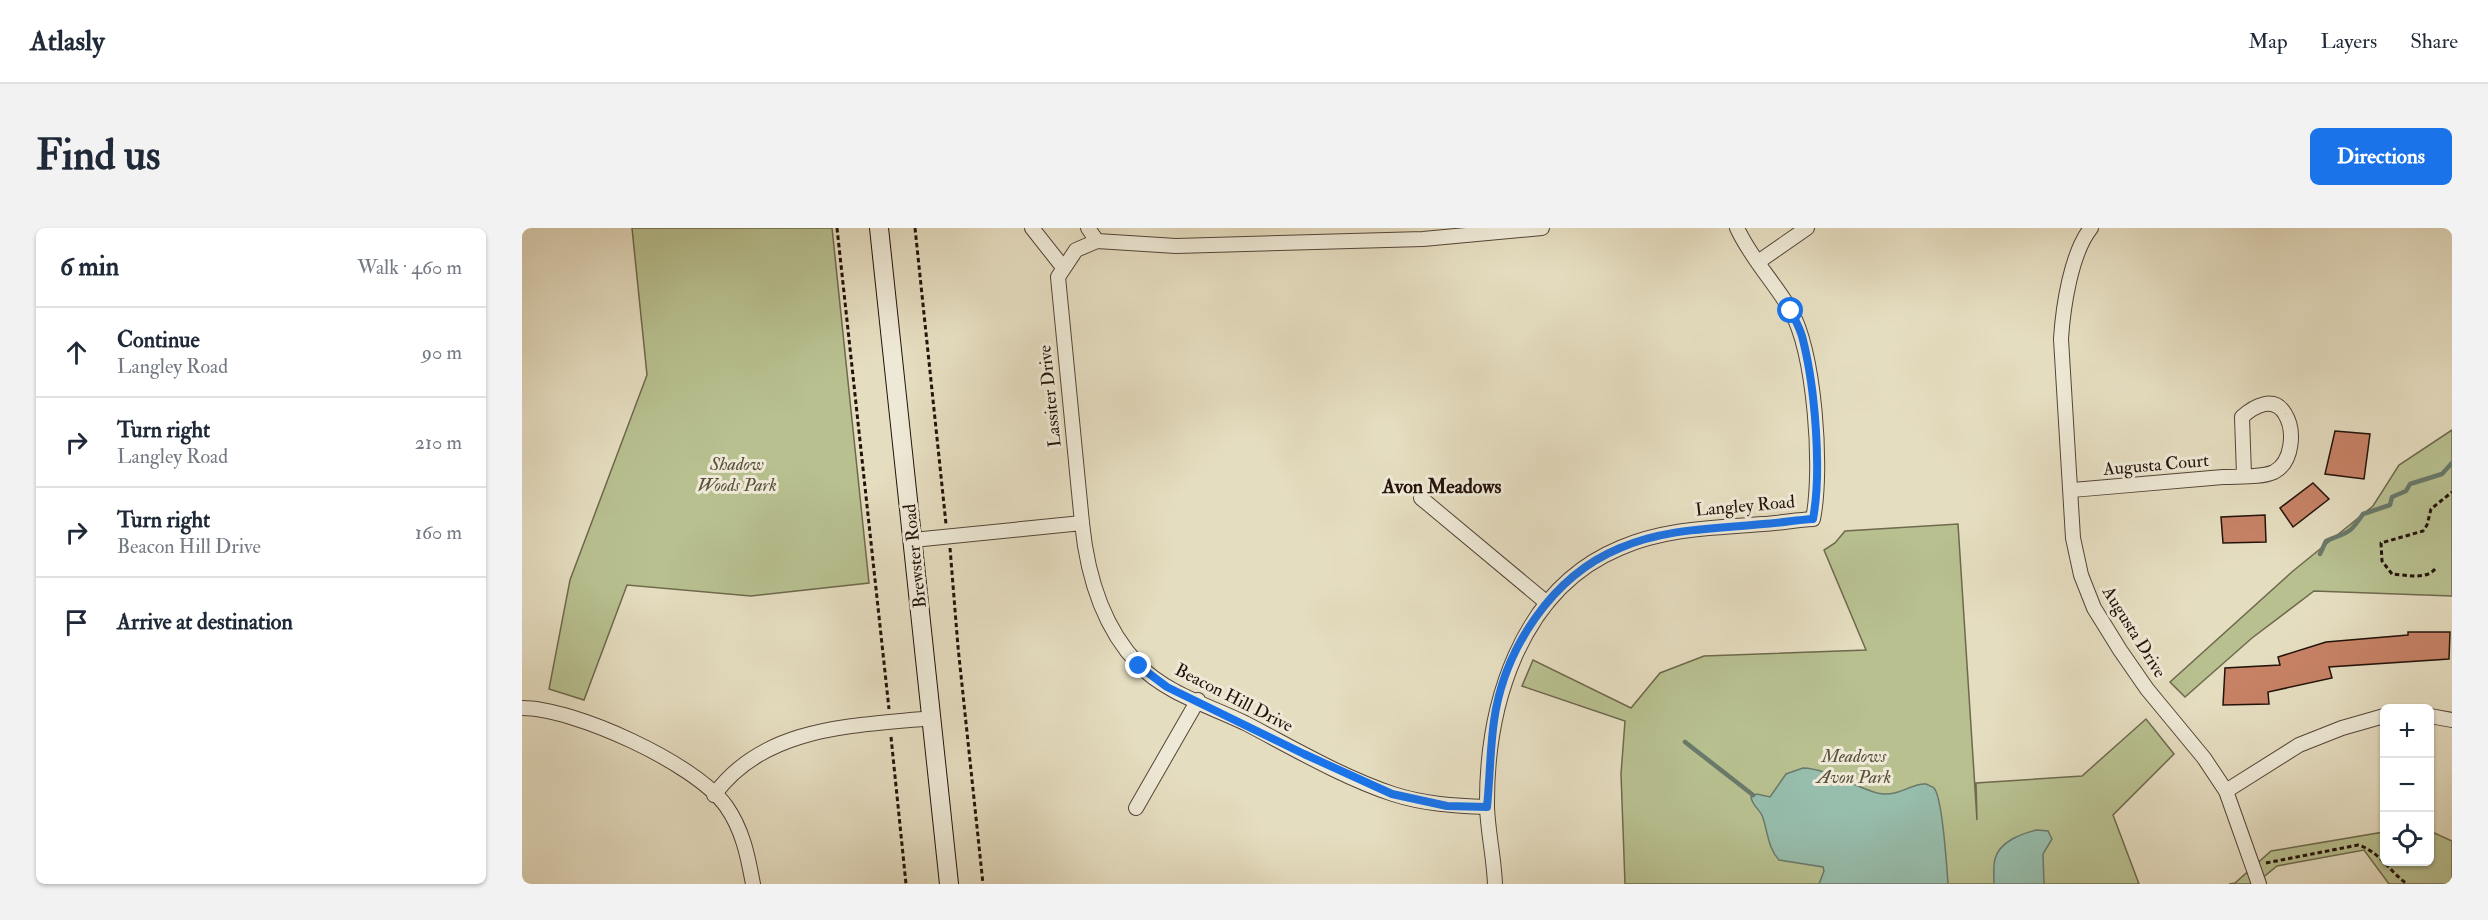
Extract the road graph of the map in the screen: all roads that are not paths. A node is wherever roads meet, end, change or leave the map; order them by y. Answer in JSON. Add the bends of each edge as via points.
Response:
{"nodes":[{"id":1,"x":879,"y":228,"type":"edge"},
{"id":2,"x":1032,"y":228,"type":"edge"},
{"id":3,"x":1088,"y":228,"type":"edge"},
{"id":4,"x":1542,"y":228,"type":"edge"},
{"id":5,"x":1737,"y":228,"type":"edge"},
{"id":6,"x":1808,"y":228,"type":"edge"},
{"id":7,"x":2088,"y":229,"type":"edge"},
{"id":8,"x":1097,"y":241,"type":"junction"},
{"id":9,"x":1758,"y":262,"type":"junction"},
{"id":10,"x":1062,"y":266,"type":"junction"},
{"id":11,"x":2244,"y":475,"type":"junction"},
{"id":12,"x":2071,"y":490,"type":"junction"},
{"id":13,"x":1421,"y":498,"type":"dead end"},
{"id":14,"x":1082,"y":523,"type":"junction"},
{"id":15,"x":913,"y":540,"type":"junction"},
{"id":16,"x":1547,"y":603,"type":"junction"},
{"id":17,"x":1198,"y":700,"type":"junction"},
{"id":18,"x":522,"y":708,"type":"edge"},
{"id":19,"x":2380,"y":717,"type":"edge"},
{"id":20,"x":2434,"y":717,"type":"edge"},
{"id":21,"x":932,"y":718,"type":"junction"},
{"id":22,"x":2452,"y":720,"type":"edge"},
{"id":23,"x":2226,"y":791,"type":"junction"},
{"id":24,"x":714,"y":795,"type":"junction"},
{"id":25,"x":1487,"y":807,"type":"junction"},
{"id":26,"x":1136,"y":808,"type":"dead end"},
{"id":27,"x":2258,"y":879,"type":"edge"},
{"id":28,"x":753,"y":884,"type":"edge"},
{"id":29,"x":949,"y":884,"type":"edge"},
{"id":30,"x":1495,"y":884,"type":"edge"}],
"edges":[{"from":1,"to":15,"type":"street","name":"Brewster Road"},
{"from":2,"to":10,"type":"street"},
{"from":3,"to":8,"type":"street"},
{"from":4,"to":8,"type":"street","via":[[1423,239],[1176,246]]},
{"from":5,"to":9,"type":"street","name":"Langley Road"},
{"from":6,"to":9,"type":"street"},
{"from":7,"to":12,"type":"street","name":"Augusta Drive","via":[[2062,317],[2062,378]]},
{"from":8,"to":10,"type":"street","via":[[1076,250]]},
{"from":9,"to":16,"type":"street","name":"Langley Road","via":[[1791,311],[1803,339],[1815,439],[1813,519],[1689,529],[1644,539],[1599,558],[1564,584]]},
{"from":10,"to":14,"type":"street","name":"Lassiter Drive","via":[[1058,277],[1059,309]]},
{"from":11,"to":11,"type":"street","name":"Augusta Court","via":[[2274,472],[2286,461],[2291,439],[2286,414],[2277,405],[2265,403],[2242,417]]},
{"from":11,"to":12,"type":"street","name":"Augusta Court"},
{"from":12,"to":23,"type":"street","name":"Augusta Drive","via":[[2073,538],[2094,608],[2147,689]]},
{"from":13,"to":16,"type":"street"},
{"from":14,"to":15,"type":"street"},
{"from":14,"to":17,"type":"street","name":"Beacon Hill Drive","via":[[1097,596],[1122,645],[1139,666],[1167,687]]},
{"from":15,"to":21,"type":"street","name":"Brewster Road"},
{"from":16,"to":25,"type":"street","name":"Langley Road","via":[[1508,669],[1494,719]]},
{"from":17,"to":25,"type":"street","name":"Beacon Hill Drive","via":[[1392,794],[1447,806]]},
{"from":17,"to":26,"type":"street"},
{"from":18,"to":24,"type":"street","via":[[567,715],[632,742],[694,777]]},
{"from":19,"to":23,"type":"street","via":[[2299,745]]},
{"from":20,"to":22,"type":"street"},
{"from":21,"to":24,"type":"street","via":[[823,729],[792,739],[757,757],[724,782]]},
{"from":21,"to":29,"type":"street","name":"Brewster Road"},
{"from":23,"to":27,"type":"street","name":"Augusta Drive"},
{"from":24,"to":28,"type":"street","via":[[725,806],[744,840]]},
{"from":25,"to":30,"type":"street","name":"Langley Road"}]}
